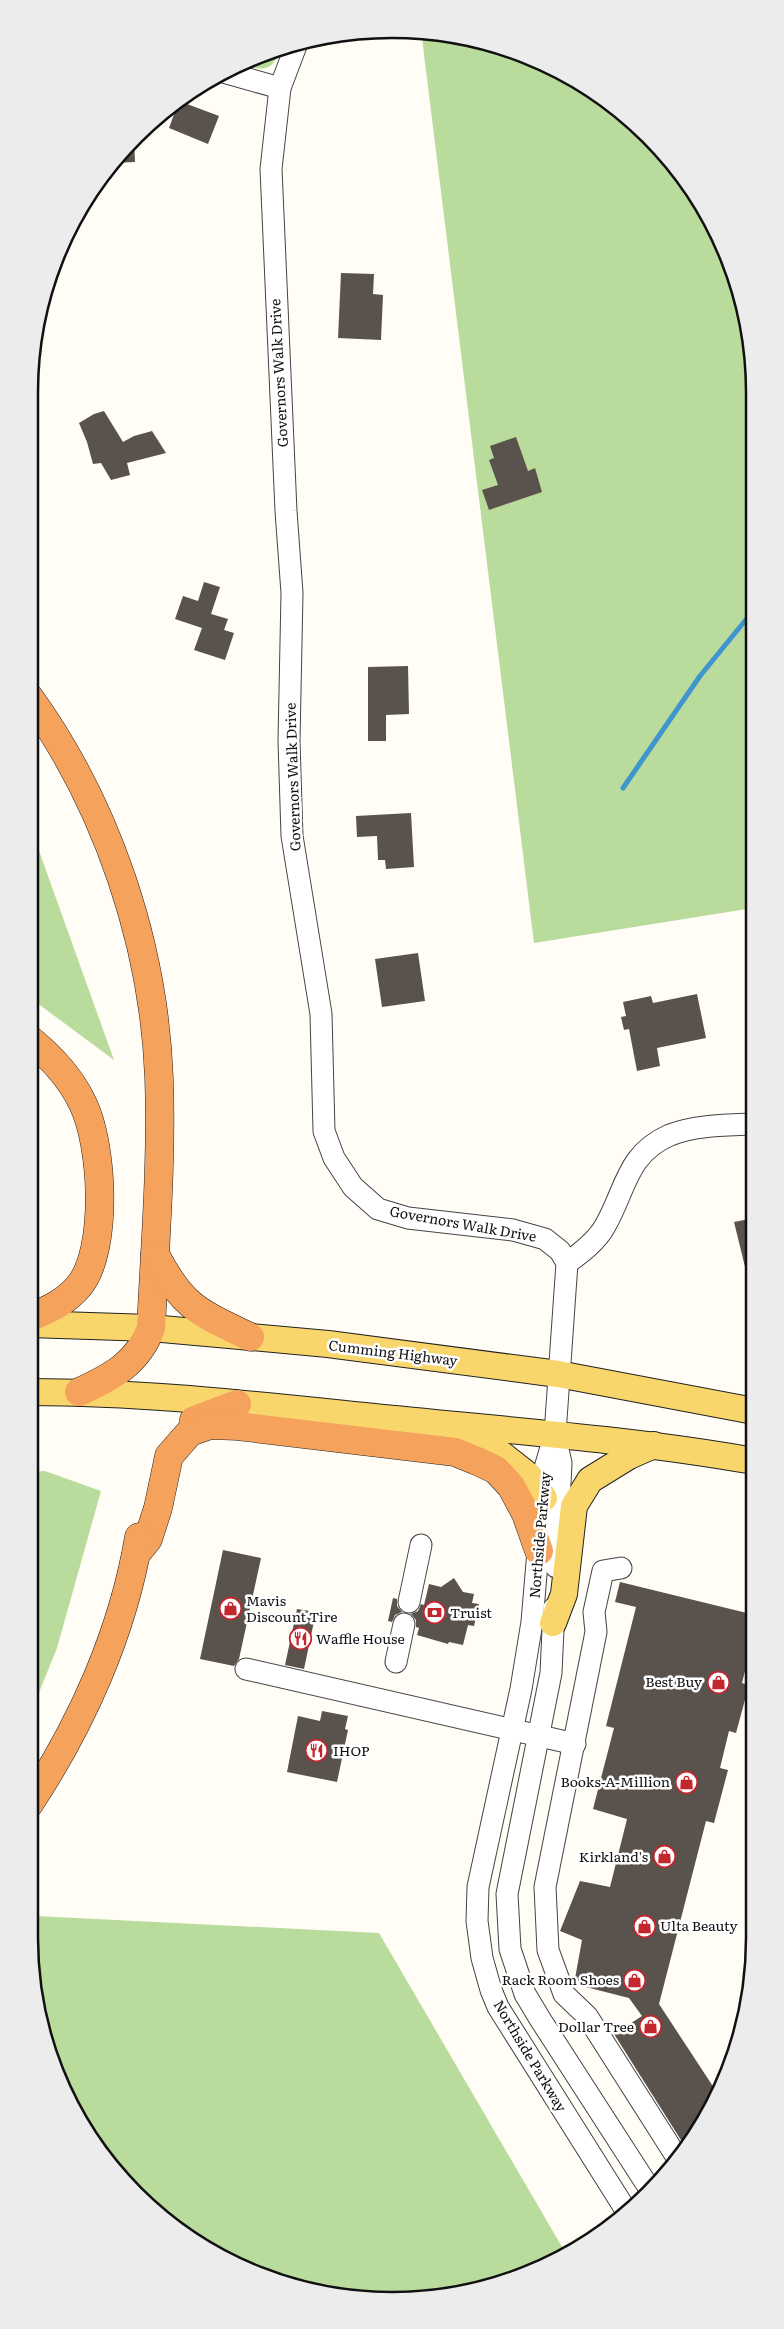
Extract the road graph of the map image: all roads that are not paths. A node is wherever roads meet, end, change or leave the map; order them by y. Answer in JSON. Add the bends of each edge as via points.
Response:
{"nodes":[{"id":1,"x":295,"y":51,"type":"edge"},
{"id":2,"x":233,"y":75,"type":"edge"},
{"id":3,"x":280,"y":88,"type":"junction"},
{"id":4,"x":38,"y":711,"type":"edge"},
{"id":5,"x":38,"y":1046,"type":"edge"},
{"id":6,"x":746,"y":1125,"type":"edge"},
{"id":7,"x":154,"y":1252,"type":"junction"},
{"id":8,"x":567,"y":1263,"type":"junction"},
{"id":9,"x":38,"y":1314,"type":"edge"},
{"id":10,"x":38,"y":1324,"type":"edge"},
{"id":11,"x":151,"y":1328,"type":"junction"},
{"id":12,"x":250,"y":1336,"type":"junction"},
{"id":13,"x":558,"y":1374,"type":"junction"},
{"id":14,"x":38,"y":1392,"type":"edge"},
{"id":15,"x":79,"y":1392,"type":"junction"},
{"id":16,"x":237,"y":1404,"type":"junction"},
{"id":17,"x":746,"y":1409,"type":"edge"},
{"id":18,"x":451,"y":1425,"type":"junction"},
{"id":19,"x":555,"y":1434,"type":"junction"},
{"id":20,"x":654,"y":1445,"type":"junction"},
{"id":21,"x":746,"y":1460,"type":"edge"},
{"id":22,"x":544,"y":1498,"type":"junction"},
{"id":23,"x":421,"y":1545,"type":"dead end"},
{"id":24,"x":539,"y":1551,"type":"junction"},
{"id":25,"x":136,"y":1554,"type":"junction"},
{"id":26,"x":621,"y":1568,"type":"dead end"},
{"id":27,"x":409,"y":1602,"type":"dead end"},
{"id":28,"x":553,"y":1623,"type":"junction"},
{"id":29,"x":404,"y":1624,"type":"dead end"},
{"id":30,"x":396,"y":1662,"type":"dead end"},
{"id":31,"x":246,"y":1669,"type":"dead end"},
{"id":32,"x":512,"y":1729,"type":"junction"},
{"id":33,"x":539,"y":1735,"type":"junction"},
{"id":34,"x":575,"y":1744,"type":"junction"},
{"id":35,"x":38,"y":1789,"type":"edge"},
{"id":36,"x":674,"y":2152,"type":"edge"},
{"id":37,"x":646,"y":2185,"type":"edge"},
{"id":38,"x":623,"y":2206,"type":"edge"}],
"edges":[{"from":1,"to":3,"type":"street","name":"Governors Walk Drive"},
{"from":2,"to":3,"type":"street"},
{"from":3,"to":8,"type":"street","name":"Governors Walk Drive","via":[[271,169],[292,593],[289,741],[292,836],[321,1014],[324,1131],[334,1158],[353,1187],[378,1209],[408,1218],[513,1230],[545,1239],[560,1251]]},
{"from":4,"to":7,"type":"highway","via":[[62,748],[102,828],[141,948],[151,996],[159,1078]]},
{"from":5,"to":9,"type":"highway","via":[[65,1074],[83,1102],[93,1132],[100,1186],[95,1249],[90,1267],[81,1284],[67,1299]]},
{"from":6,"to":8,"type":"street","via":[[692,1129],[654,1143],[627,1174],[605,1227],[593,1242]]},
{"from":7,"to":11,"type":"highway"},
{"from":7,"to":12,"type":"highway","via":[[173,1287],[196,1310]]},
{"from":8,"to":13,"type":"street"},
{"from":10,"to":11,"type":"main road","name":"Cumming Highway"},
{"from":11,"to":12,"type":"main road","name":"Cumming Highway"},
{"from":11,"to":15,"type":"highway","via":[[142,1348],[127,1366]]},
{"from":12,"to":13,"type":"main road","name":"Cumming Highway"},
{"from":13,"to":17,"type":"main road","name":"Cumming Highway"},
{"from":13,"to":19,"type":"street"},
{"from":14,"to":15,"type":"main road"},
{"from":15,"to":16,"type":"main road"},
{"from":16,"to":18,"type":"main road"},
{"from":16,"to":25,"type":"highway","via":[[185,1424],[165,1442],[147,1487]]},
{"from":18,"to":19,"type":"main road"},
{"from":18,"to":22,"type":"main road","via":[[458,1433],[501,1454],[522,1470]]},
{"from":19,"to":20,"type":"main road"},
{"from":19,"to":22,"type":"street","name":"Northside Parkway","via":[[545,1468]]},
{"from":19,"to":28,"type":"street","name":"Northside Parkway","via":[[561,1462]]},
{"from":20,"to":21,"type":"main road"},
{"from":20,"to":28,"type":"main road","via":[[590,1480],[574,1506],[564,1594]]},
{"from":22,"to":24,"type":"street","name":"Northside Parkway"},
{"from":23,"to":27,"type":"street"},
{"from":24,"to":25,"type":"highway","via":[[526,1514],[511,1486],[496,1470],[455,1452],[210,1425],[190,1432],[169,1456],[148,1539]]},
{"from":24,"to":32,"type":"street","name":"Northside Parkway","via":[[532,1622]]},
{"from":25,"to":35,"type":"highway","via":[[112,1639],[86,1702]]},
{"from":26,"to":34,"type":"street","via":[[603,1571],[594,1612],[596,1632]]},
{"from":28,"to":33,"type":"street","name":"Northside Parkway","via":[[551,1672]]},
{"from":29,"to":30,"type":"street"},
{"from":31,"to":32,"type":"street"},
{"from":32,"to":33,"type":"street"},
{"from":32,"to":38,"type":"street","name":"Northside Parkway","via":[[478,1887],[477,1921],[482,1958],[491,1990],[505,2020]]},
{"from":33,"to":34,"type":"street"},
{"from":33,"to":37,"type":"street","name":"Northside Parkway","via":[[508,1894],[510,1949],[525,1994]]},
{"from":34,"to":36,"type":"street","via":[[545,1887],[548,1950],[564,1994],[587,2016]]}]}
